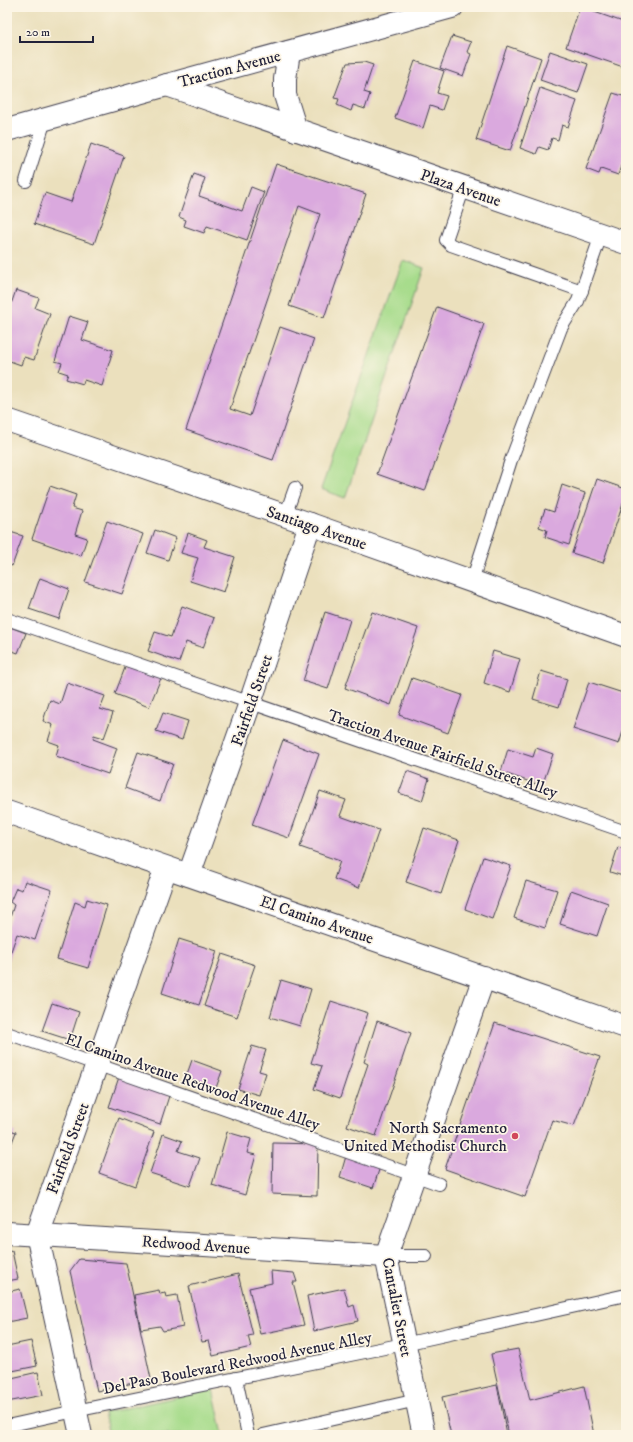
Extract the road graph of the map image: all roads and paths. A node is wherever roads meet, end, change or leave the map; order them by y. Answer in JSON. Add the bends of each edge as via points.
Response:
{"nodes":[{"id":1,"x":452,"y":7,"type":"edge"},
{"id":2,"x":289,"y":52,"type":"junction"},
{"id":3,"x":167,"y":85,"type":"junction"},
{"id":4,"x":45,"y":120,"type":"junction"},
{"id":5,"x":7,"y":130,"type":"edge"},
{"id":6,"x":296,"y":130,"type":"junction"},
{"id":7,"x":26,"y":181,"type":"dead end"},
{"id":8,"x":464,"y":187,"type":"junction"},
{"id":9,"x":601,"y":235,"type":"junction"},
{"id":10,"x":626,"y":243,"type":"edge"},
{"id":11,"x":582,"y":291,"type":"junction"},
{"id":12,"x":7,"y":420,"type":"edge"},
{"id":13,"x":295,"y":488,"type":"dead end"},
{"id":14,"x":285,"y":516,"type":"junction"},
{"id":15,"x":310,"y":524,"type":"junction"},
{"id":16,"x":472,"y":581,"type":"junction"},
{"id":17,"x":7,"y":619,"type":"edge"},
{"id":18,"x":626,"y":636,"type":"edge"},
{"id":19,"x":250,"y":703,"type":"junction"},
{"id":20,"x":7,"y":812,"type":"edge"},
{"id":21,"x":626,"y":832,"type":"edge"},
{"id":22,"x":166,"y":868,"type":"junction"},
{"id":23,"x":189,"y":876,"type":"junction"},
{"id":24,"x":484,"y":977,"type":"junction"},
{"id":25,"x":626,"y":1027,"type":"edge"},
{"id":26,"x":7,"y":1033,"type":"edge"},
{"id":27,"x":97,"y":1064,"type":"junction"},
{"id":28,"x":414,"y":1175,"type":"junction"},
{"id":29,"x":439,"y":1184,"type":"dead end"},
{"id":30,"x":7,"y":1233,"type":"edge"},
{"id":31,"x":37,"y":1234,"type":"junction"},
{"id":32,"x":386,"y":1256,"type":"junction"},
{"id":33,"x":426,"y":1256,"type":"dead end"},
{"id":34,"x":626,"y":1295,"type":"edge"},
{"id":35,"x":404,"y":1344,"type":"junction"},
{"id":36,"x":236,"y":1378,"type":"junction"},
{"id":37,"x":417,"y":1400,"type":"junction"},
{"id":38,"x":75,"y":1411,"type":"junction"},
{"id":39,"x":7,"y":1426,"type":"edge"},
{"id":40,"x":81,"y":1435,"type":"edge"},
{"id":41,"x":248,"y":1435,"type":"edge"},
{"id":42,"x":263,"y":1435,"type":"edge"},
{"id":43,"x":424,"y":1435,"type":"edge"}],
"edges":[{"from":1,"to":2,"type":"street","name":"Traction Avenue"},
{"from":2,"to":3,"type":"street","name":"Traction Avenue"},
{"from":2,"to":6,"type":"street","via":[[285,95]]},
{"from":3,"to":4,"type":"street","name":"Traction Avenue"},
{"from":3,"to":6,"type":"street","name":"Plaza Avenue"},
{"from":4,"to":5,"type":"street","name":"Traction Avenue"},
{"from":4,"to":7,"type":"lane"},
{"from":6,"to":8,"type":"street","name":"Plaza Avenue"},
{"from":8,"to":9,"type":"street","name":"Plaza Avenue"},
{"from":8,"to":11,"type":"lane","via":[[446,240],[451,245]]},
{"from":9,"to":10,"type":"street","name":"Plaza Avenue"},
{"from":9,"to":11,"type":"lane"},
{"from":11,"to":16,"type":"lane","via":[[555,343],[511,460]]},
{"from":12,"to":14,"type":"street","name":"Santiago Avenue"},
{"from":13,"to":14,"type":"lane"},
{"from":14,"to":15,"type":"street","name":"Santiago Avenue"},
{"from":15,"to":16,"type":"street","name":"Santiago Avenue"},
{"from":15,"to":19,"type":"street","name":"Fairfield Street"},
{"from":16,"to":18,"type":"street","name":"Santiago Avenue"},
{"from":17,"to":19,"type":"lane","name":"Traction Avenue Fairfield Street Alley"},
{"from":19,"to":21,"type":"lane","name":"Traction Avenue Fairfield Street Alley"},
{"from":19,"to":23,"type":"street","name":"Fairfield Street"},
{"from":20,"to":22,"type":"street","name":"El Camino Avenue"},
{"from":22,"to":23,"type":"street","name":"El Camino Avenue"},
{"from":22,"to":27,"type":"street","name":"Fairfield Street"},
{"from":23,"to":24,"type":"street","name":"El Camino Avenue"},
{"from":24,"to":25,"type":"street","name":"El Camino Avenue"},
{"from":24,"to":28,"type":"street","name":"Cantalier Street"},
{"from":26,"to":27,"type":"lane","name":"El Camino Avenue Redwood Avenue Alley"},
{"from":27,"to":28,"type":"lane","name":"El Camino Avenue Redwood Avenue Alley"},
{"from":27,"to":31,"type":"street","name":"Fairfield Street"},
{"from":28,"to":29,"type":"lane","name":"El Camino Avenue Redwood Avenue Alley"},
{"from":28,"to":32,"type":"street","name":"Cantalier Street"},
{"from":30,"to":31,"type":"street","name":"Redwood Avenue"},
{"from":31,"to":32,"type":"street","name":"Redwood Avenue"},
{"from":31,"to":38,"type":"street"},
{"from":32,"to":33,"type":"lane"},
{"from":32,"to":35,"type":"street","name":"Cantalier Street"},
{"from":34,"to":35,"type":"lane","name":"Del Paso Boulevard Redwood Avenue Alley"},
{"from":35,"to":36,"type":"lane","name":"Del Paso Boulevard Redwood Avenue Alley"},
{"from":35,"to":37,"type":"street","name":"Cantalier Street"},
{"from":36,"to":38,"type":"lane","name":"Del Paso Boulevard Redwood Avenue Alley"},
{"from":36,"to":41,"type":"lane"},
{"from":37,"to":42,"type":"lane"},
{"from":37,"to":43,"type":"street","name":"Cantalier Street"},
{"from":38,"to":39,"type":"lane","name":"Del Paso Boulevard Redwood Avenue Alley"},
{"from":38,"to":40,"type":"street"}]}
